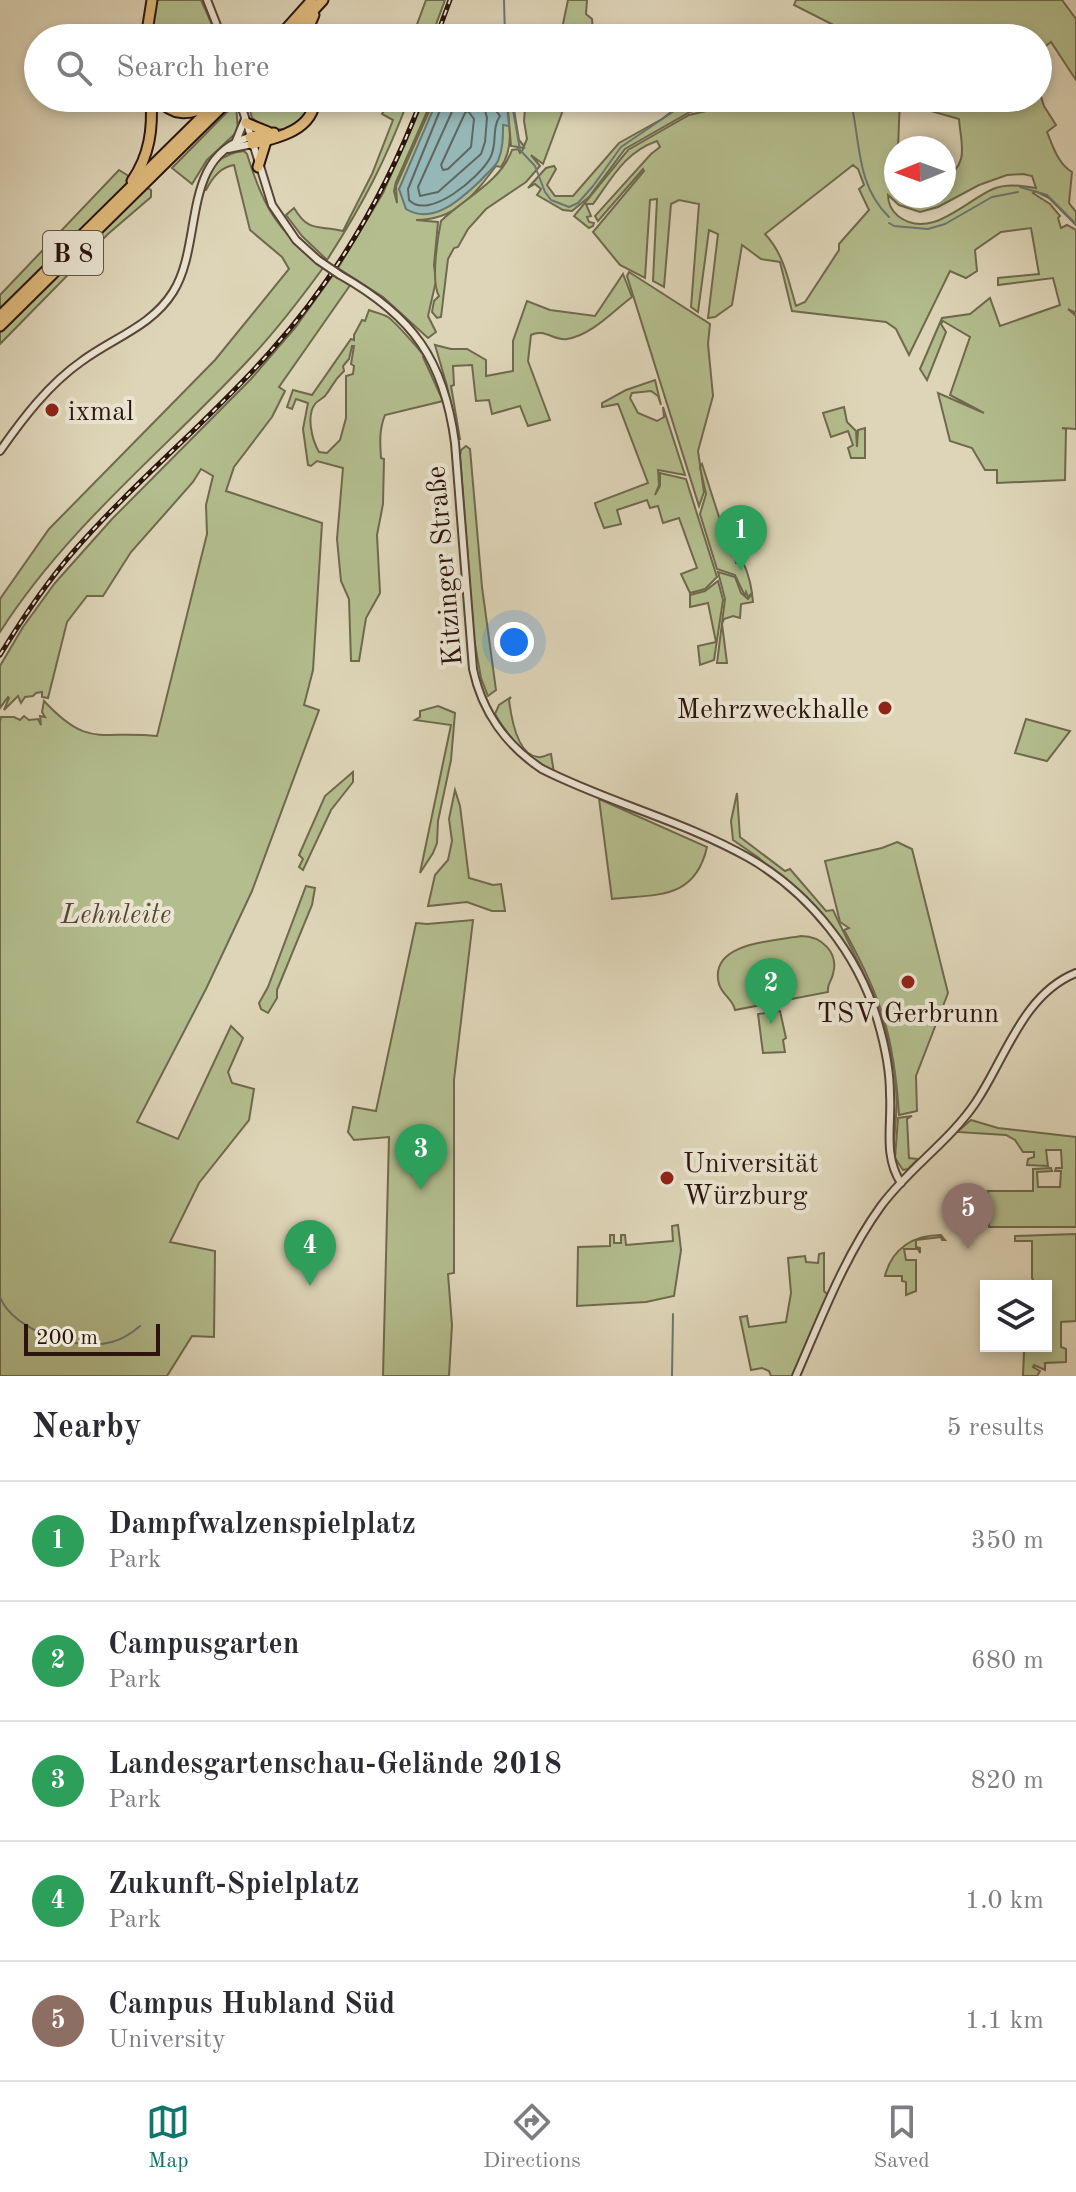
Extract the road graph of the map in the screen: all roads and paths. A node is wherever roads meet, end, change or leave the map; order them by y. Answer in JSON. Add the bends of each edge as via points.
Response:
{"nodes":[{"id":1,"x":152,"y":0,"type":"edge"},
{"id":2,"x":207,"y":0,"type":"edge"},
{"id":3,"x":312,"y":0,"type":"edge"},
{"id":4,"x":323,"y":0,"type":"edge"},
{"id":5,"x":148,"y":24,"type":"edge"},
{"id":6,"x":216,"y":24,"type":"edge"},
{"id":7,"x":291,"y":24,"type":"edge"},
{"id":8,"x":301,"y":24,"type":"edge"},
{"id":9,"x":309,"y":24,"type":"edge"},
{"id":10,"x":153,"y":112,"type":"edge"},
{"id":11,"x":211,"y":112,"type":"edge"},
{"id":12,"x":212,"y":112,"type":"edge"},
{"id":13,"x":243,"y":112,"type":"edge"},
{"id":14,"x":313,"y":112,"type":"edge"},
{"id":15,"x":245,"y":121,"type":"junction"},
{"id":16,"x":269,"y":137,"type":"junction"},
{"id":17,"x":236,"y":141,"type":"junction"},
{"id":18,"x":251,"y":141,"type":"junction"},
{"id":19,"x":224,"y":150,"type":"junction"},
{"id":20,"x":258,"y":167,"type":"junction"},
{"id":21,"x":121,"y":197,"type":"junction"},
{"id":22,"x":0,"y":316,"type":"edge"},
{"id":23,"x":0,"y":326,"type":"edge"},
{"id":24,"x":0,"y":451,"type":"edge"},
{"id":25,"x":1076,"y":973,"type":"edge"},
{"id":26,"x":901,"y":1183,"type":"junction"},
{"id":27,"x":796,"y":1376,"type":"edge"}],
"edges":[{"from":1,"to":5,"type":"highway"},
{"from":2,"to":6,"type":"street"},
{"from":3,"to":7,"type":"highway"},
{"from":4,"to":8,"type":"highway"},
{"from":4,"to":9,"type":"highway"},
{"from":10,"to":21,"type":"highway","via":[[150,144]]},
{"from":11,"to":21,"type":"highway","number":"B 8"},
{"from":12,"to":23,"type":"highway","number":"B 8"},
{"from":13,"to":15,"type":"street","name":"Kitzinger Straße"},
{"from":14,"to":16,"type":"highway","via":[[289,132]]},
{"from":15,"to":16,"type":"highway"},
{"from":15,"to":17,"type":"street"},
{"from":15,"to":18,"type":"street","name":"Kitzinger Straße"},
{"from":16,"to":18,"type":"highway"},
{"from":16,"to":20,"type":"highway"},
{"from":17,"to":18,"type":"street"},
{"from":17,"to":19,"type":"street"},
{"from":18,"to":19,"type":"street"},
{"from":18,"to":20,"type":"street","name":"Kitzinger Straße"},
{"from":19,"to":24,"type":"street","via":[[203,178],[187,262],[174,292],[136,329],[72,368]]},
{"from":20,"to":26,"type":"street","name":"Kitzinger Straße","bridge":true,"via":[[276,212],[296,240],[390,309],[429,353],[452,425],[473,669],[491,716],[511,745],[542,769],[734,850],[782,881],[813,910],[850,958],[875,1014],[889,1074],[890,1161]]},
{"from":21,"to":22,"type":"highway","number":"B 8"},
{"from":25,"to":26,"type":"street","via":[[1032,1009],[970,1110]]},
{"from":26,"to":27,"type":"street","via":[[859,1238]]}]}
